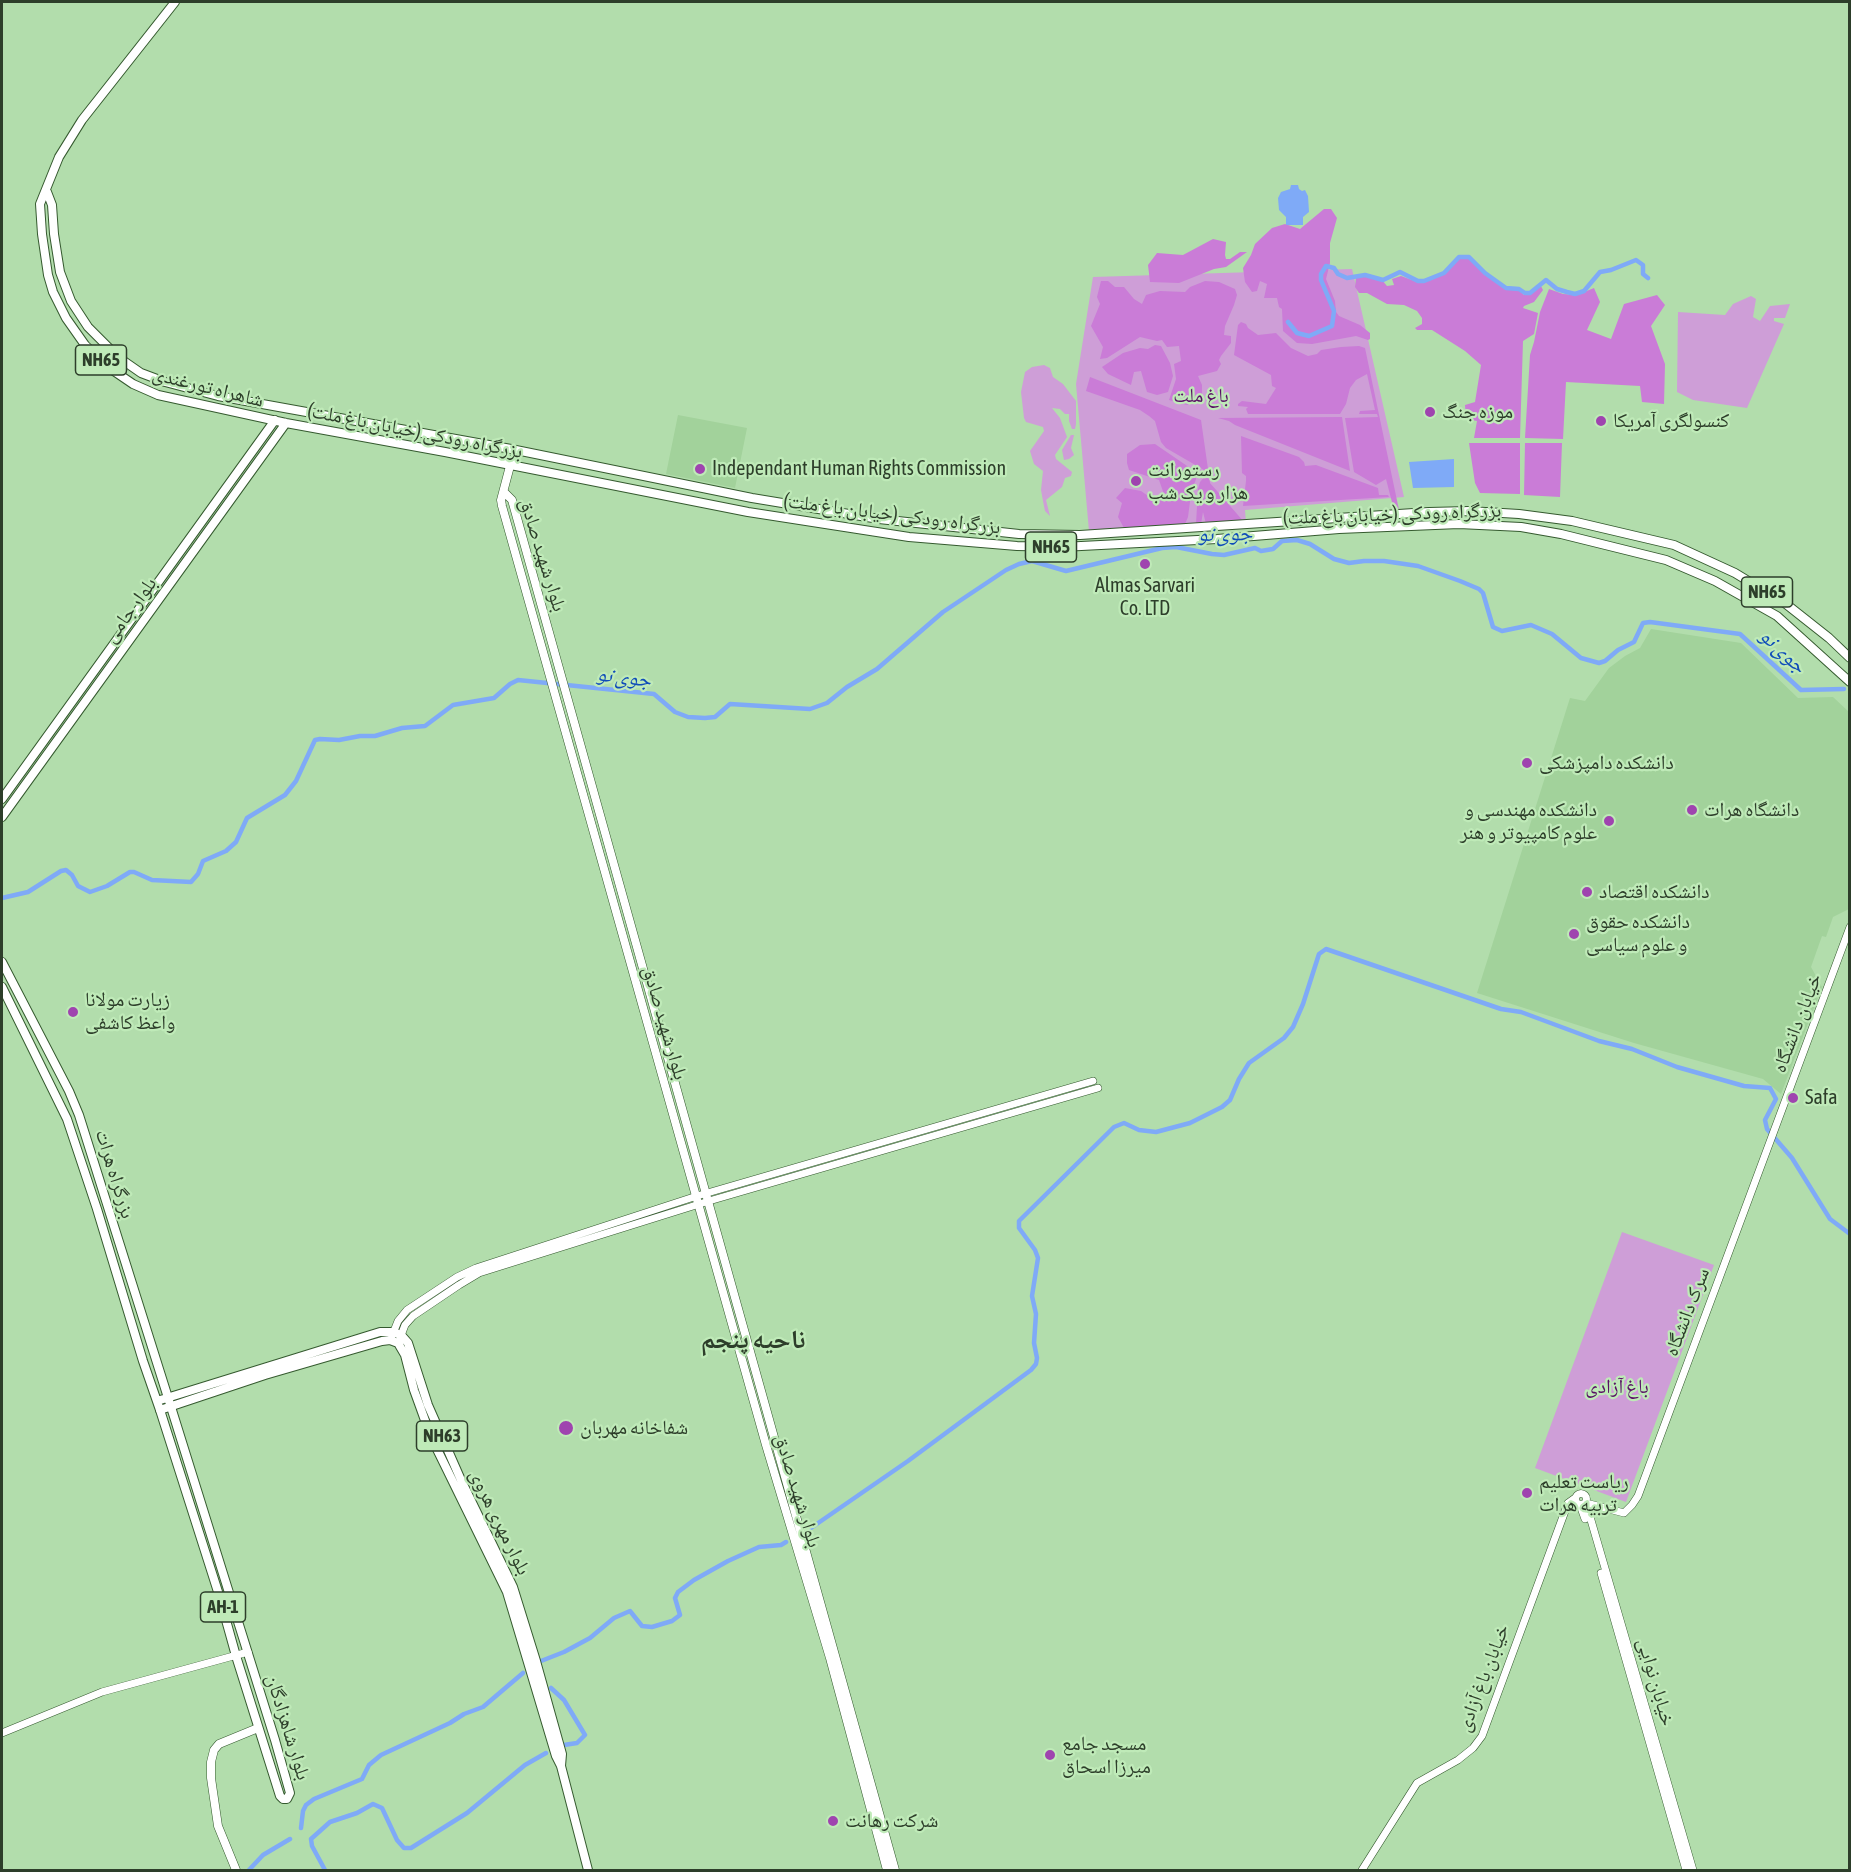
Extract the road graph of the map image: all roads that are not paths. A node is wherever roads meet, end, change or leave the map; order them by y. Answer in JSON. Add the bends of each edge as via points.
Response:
{"nodes":[{"id":1,"x":175,"y":2,"type":"edge"},
{"id":2,"x":47,"y":192,"type":"junction"},
{"id":3,"x":297,"y":410,"type":"joint"},
{"id":4,"x":275,"y":420,"type":"junction"},
{"id":5,"x":286,"y":423,"type":"junction"},
{"id":6,"x":519,"y":451,"type":"junction"},
{"id":7,"x":510,"y":466,"type":"junction"},
{"id":8,"x":504,"y":492,"type":"junction"},
{"id":9,"x":1801,"y":637,"type":"junction"},
{"id":10,"x":1850,"y":658,"type":"edge"},
{"id":11,"x":1850,"y":675,"type":"edge"},
{"id":12,"x":1850,"y":682,"type":"edge"},
{"id":13,"x":2,"y":799,"type":"edge"},
{"id":14,"x":2,"y":817,"type":"edge"},
{"id":15,"x":1850,"y":927,"type":"edge"},
{"id":16,"x":2,"y":962,"type":"edge"},
{"id":17,"x":2,"y":987,"type":"edge"},
{"id":18,"x":1094,"y":1081,"type":"dead end"},
{"id":19,"x":1098,"y":1088,"type":"dead end"},
{"id":20,"x":1772,"y":1135,"type":"joint"},
{"id":21,"x":102,"y":1191,"type":"junction"},
{"id":22,"x":92,"y":1194,"type":"junction"},
{"id":23,"x":709,"y":1197,"type":"junction"},
{"id":24,"x":698,"y":1200,"type":"junction"},
{"id":25,"x":396,"y":1338,"type":"junction"},
{"id":26,"x":169,"y":1403,"type":"junction"},
{"id":27,"x":158,"y":1406,"type":"junction"},
{"id":28,"x":1582,"y":1501,"type":"junction"},
{"id":29,"x":1632,"y":1505,"type":"junction"},
{"id":30,"x":1603,"y":1506,"type":"junction"},
{"id":31,"x":1590,"y":1519,"type":"junction"},
{"id":32,"x":248,"y":1652,"type":"junction"},
{"id":33,"x":236,"y":1656,"type":"junction"},
{"id":34,"x":258,"y":1728,"type":"junction"},
{"id":35,"x":2,"y":1733,"type":"edge"},
{"id":36,"x":236,"y":1870,"type":"edge"},
{"id":37,"x":588,"y":1870,"type":"edge"},
{"id":38,"x":887,"y":1870,"type":"edge"},
{"id":39,"x":895,"y":1870,"type":"edge"},
{"id":40,"x":1362,"y":1870,"type":"edge"},
{"id":41,"x":1686,"y":1870,"type":"edge"},
{"id":42,"x":1693,"y":1870,"type":"edge"}],
"edges":[{"from":1,"to":2,"type":"main road","name":"شاهراه تورغندی","number":"NH65","via":[[82,120],[51,173]]},
{"from":2,"to":3,"type":"main road","name":"شاهراه تورغندی","via":[[60,272],[71,301],[88,327],[118,357],[141,373],[165,382]]},
{"from":2,"to":4,"type":"main road","name":"شاهراه تورغندی","number":"NH65","via":[[40,204],[48,275],[66,318],[85,345],[108,367],[158,395]]},
{"from":3,"to":6,"type":"main road","name":"بزرگراه رودکی (خیابان باغ ملت)"},
{"from":4,"to":5,"type":"main road","name":"شاهراه تورغندی","number":"NH65"},
{"from":4,"to":13,"type":"main road","name":"بلوار جامی"},
{"from":5,"to":7,"type":"main road","name":"بزرگراه رودکی (خیابان باغ ملت)","number":"NH65"},
{"from":5,"to":14,"type":"main road","name":"بلوار جامی"},
{"from":6,"to":7,"type":"main road"},
{"from":6,"to":10,"type":"main road","name":"بزرگراه رودکی (خیابان باغ ملت)","number":"NH65","via":[[764,500],[879,519],[1019,534],[1080,536],[1469,511],[1572,521],[1674,544],[1735,573],[1786,604]]},
{"from":7,"to":8,"type":"main road"},
{"from":7,"to":9,"type":"main road","name":"بزرگراه رودکی (خیابان باغ ملت)","number":"NH65","via":[[760,514],[909,537],[1017,546],[1094,547],[1459,524],[1521,527],[1666,560],[1756,603]]},
{"from":8,"to":23,"type":"main road","name":"بلوار شهید صادق","via":[[512,500]]},
{"from":8,"to":24,"type":"main road","name":"بلوار شهید صادق","via":[[502,506]]},
{"from":9,"to":11,"type":"main road","via":[[1814,641]]},
{"from":9,"to":12,"type":"main road","number":"NH65"},
{"from":15,"to":20,"type":"street","name":"خیابان دانشگاه"},
{"from":16,"to":21,"type":"main road","name":"بزرگراه هرات","via":[[69,1091]]},
{"from":17,"to":22,"type":"main road","name":"بزرگراه هرات","via":[[67,1119]]},
{"from":18,"to":23,"type":"street"},
{"from":19,"to":23,"type":"street"},
{"from":20,"to":29,"type":"street","name":"سرک دانشگاه"},
{"from":21,"to":22,"type":"main road"},
{"from":21,"to":26,"type":"main road","name":"بزرگراه هرات"},
{"from":22,"to":27,"type":"main road","name":"بزرگراه هرات"},
{"from":23,"to":24,"type":"street"},
{"from":23,"to":39,"type":"main road","name":"بلوار شهید صادق"},
{"from":24,"to":25,"type":"street","via":[[479,1273],[413,1316]]},
{"from":24,"to":38,"type":"main road","name":"بلوار شهید صادق"},
{"from":25,"to":26,"type":"main road"},
{"from":25,"to":37,"type":"main road","name":"بلوار مهری هروی","number":"NH63","via":[[431,1437],[507,1592],[561,1766]]},
{"from":26,"to":27,"type":"main road"},
{"from":26,"to":32,"type":"main road","name":"بلوار شاهزادگان","number":"AH-1"},
{"from":27,"to":33,"type":"main road","name":"بلوار شاهزادگان","number":"AH-1"},
{"from":28,"to":29,"type":"street","via":[[1622,1508]]},
{"from":28,"to":30,"type":"street"},
{"from":28,"to":31,"type":"street","name":"خیابان نوایی"},
{"from":28,"to":40,"type":"street","name":"خیابان باغ آزادی","via":[[1568,1503],[1482,1736],[1458,1760],[1417,1783]]},
{"from":28,"to":41,"type":"street","name":"خیابان نوایی"},
{"from":29,"to":30,"type":"street","via":[[1623,1513]]},
{"from":30,"to":31,"type":"street","via":[[1594,1509]]},
{"from":31,"to":42,"type":"street","name":"خیابان نوایی"},
{"from":32,"to":33,"type":"street"},
{"from":32,"to":34,"type":"main road","name":"بلوار شاهزادگان","number":"AH-1","via":[[290,1793],[287,1799],[280,1796]]},
{"from":33,"to":34,"type":"main road","name":"بلوار شاهزادگان","number":"AH-1"},
{"from":33,"to":35,"type":"street","via":[[102,1692]]},
{"from":34,"to":36,"type":"main road","via":[[219,1744],[211,1762],[218,1826]]}]}
